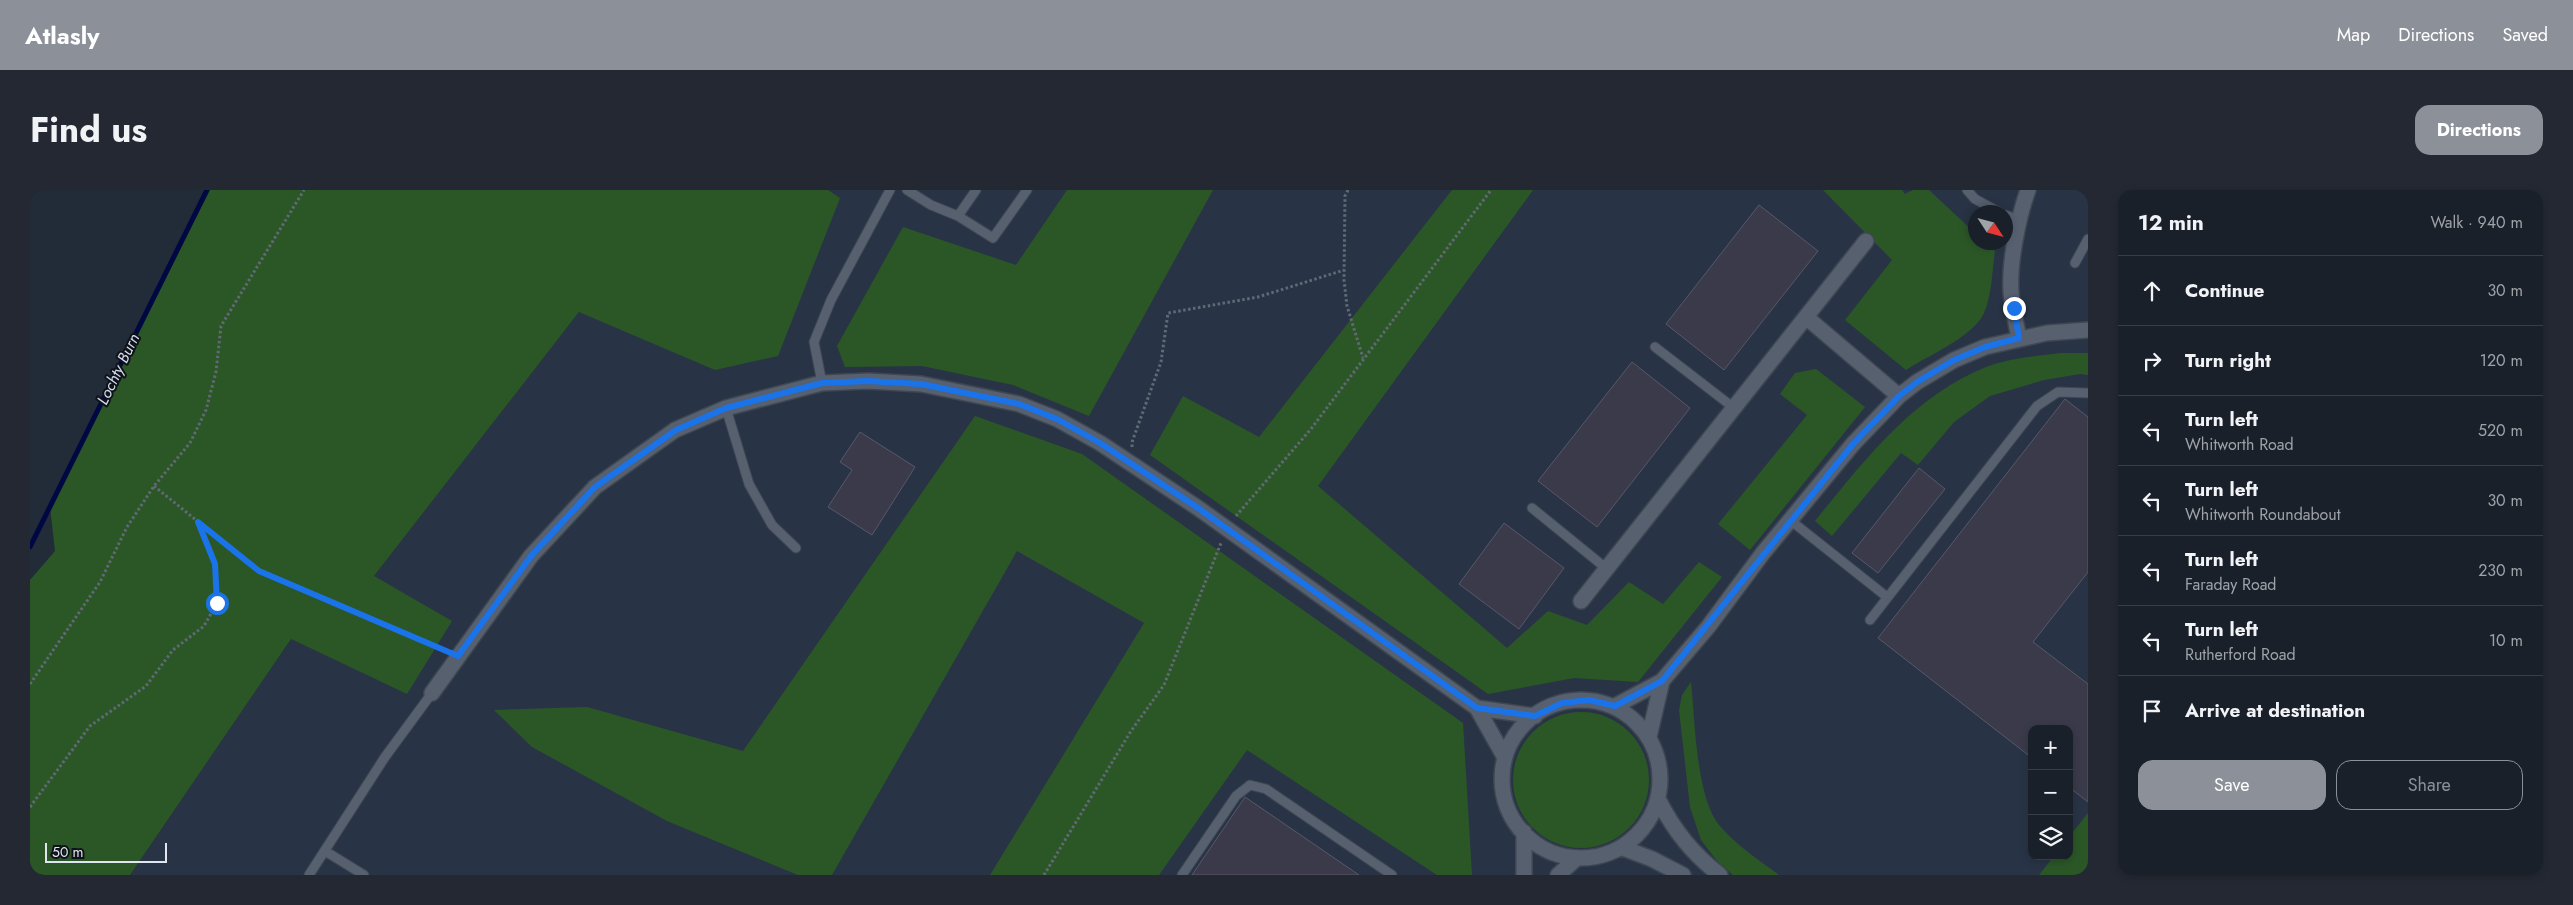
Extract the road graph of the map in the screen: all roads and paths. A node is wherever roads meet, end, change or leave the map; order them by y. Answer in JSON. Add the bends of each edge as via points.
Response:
{"nodes":[{"id":1,"x":304,"y":190,"type":"edge"},
{"id":2,"x":890,"y":190,"type":"edge"},
{"id":3,"x":907,"y":190,"type":"edge"},
{"id":4,"x":976,"y":190,"type":"edge"},
{"id":5,"x":1026,"y":190,"type":"edge"},
{"id":6,"x":1348,"y":190,"type":"edge"},
{"id":7,"x":1491,"y":190,"type":"edge"},
{"id":8,"x":1967,"y":190,"type":"edge"},
{"id":9,"x":2028,"y":190,"type":"edge"},
{"id":10,"x":1986,"y":205,"type":"edge"},
{"id":11,"x":958,"y":216,"type":"junction"},
{"id":12,"x":2013,"y":218,"type":"edge"},
{"id":13,"x":2020,"y":221,"type":"junction"},
{"id":14,"x":2088,"y":239,"type":"edge"},
{"id":15,"x":1866,"y":241,"type":"dead end"},
{"id":16,"x":2074,"y":262,"type":"dead end"},
{"id":17,"x":1344,"y":270,"type":"junction"},
{"id":18,"x":1806,"y":317,"type":"junction"},
{"id":19,"x":2088,"y":330,"type":"edge"},
{"id":20,"x":2019,"y":338,"type":"junction"},
{"id":21,"x":1655,"y":347,"type":"dead end"},
{"id":22,"x":1364,"y":358,"type":"junction"},
{"id":23,"x":822,"y":383,"type":"junction"},
{"id":24,"x":2088,"y":394,"type":"edge"},
{"id":25,"x":1899,"y":396,"type":"junction"},
{"id":26,"x":726,"y":408,"type":"junction"},
{"id":27,"x":1734,"y":408,"type":"junction"},
{"id":28,"x":1135,"y":466,"type":"junction"},
{"id":29,"x":154,"y":486,"type":"junction"},
{"id":30,"x":1532,"y":508,"type":"dead end"},
{"id":31,"x":1790,"y":520,"type":"junction"},
{"id":32,"x":198,"y":522,"type":"junction"},
{"id":33,"x":1226,"y":528,"type":"junction"},
{"id":34,"x":796,"y":548,"type":"dead end"},
{"id":35,"x":1606,"y":568,"type":"junction"},
{"id":36,"x":1887,"y":597,"type":"junction"},
{"id":37,"x":1581,"y":601,"type":"dead end"},
{"id":38,"x":1870,"y":620,"type":"dead end"},
{"id":39,"x":458,"y":656,"type":"junction"},
{"id":40,"x":1662,"y":681,"type":"junction"},
{"id":41,"x":30,"y":684,"type":"edge"},
{"id":42,"x":432,"y":693,"type":"joint"},
{"id":43,"x":1615,"y":706,"type":"junction"},
{"id":44,"x":1477,"y":708,"type":"junction"},
{"id":45,"x":1535,"y":716,"type":"junction"},
{"id":46,"x":1649,"y":737,"type":"junction"},
{"id":47,"x":1504,"y":756,"type":"junction"},
{"id":48,"x":1659,"y":801,"type":"junction"},
{"id":49,"x":30,"y":807,"type":"edge"},
{"id":50,"x":1524,"y":832,"type":"junction"},
{"id":51,"x":1622,"y":848,"type":"junction"},
{"id":52,"x":325,"y":851,"type":"junction"},
{"id":53,"x":1576,"y":858,"type":"junction"},
{"id":54,"x":309,"y":875,"type":"edge"},
{"id":55,"x":364,"y":875,"type":"edge"},
{"id":56,"x":1044,"y":875,"type":"edge"},
{"id":57,"x":1182,"y":875,"type":"edge"},
{"id":58,"x":1392,"y":875,"type":"edge"},
{"id":59,"x":1524,"y":875,"type":"edge"},
{"id":60,"x":1558,"y":875,"type":"edge"},
{"id":61,"x":1683,"y":875,"type":"edge"},
{"id":62,"x":1720,"y":875,"type":"edge"}],
"edges":[{"from":1,"to":29,"type":"path","via":[[221,326],[216,372],[206,410],[190,443]]},
{"from":2,"to":23,"type":"lane","via":[[831,300],[814,342]]},
{"from":3,"to":11,"type":"lane"},
{"from":4,"to":11,"type":"lane"},
{"from":5,"to":11,"type":"lane","via":[[993,238]]},
{"from":6,"to":17,"type":"path","via":[[1345,196]]},
{"from":7,"to":22,"type":"path"},
{"from":8,"to":10,"type":"lane"},
{"from":9,"to":13,"type":"street"},
{"from":12,"to":13,"type":"lane"},
{"from":13,"to":20,"type":"street","via":[[2011,292]]},
{"from":14,"to":16,"type":"lane"},
{"from":15,"to":18,"type":"street"},
{"from":17,"to":22,"type":"path","via":[[1347,306]]},
{"from":17,"to":28,"type":"path","via":[[1258,297],[1168,313],[1162,362],[1132,442]]},
{"from":18,"to":25,"type":"street"},
{"from":18,"to":27,"type":"street"},
{"from":19,"to":20,"type":"street"},
{"from":20,"to":25,"type":"street","via":[[1954,360]]},
{"from":21,"to":27,"type":"lane"},
{"from":22,"to":33,"type":"path","via":[[1311,429]]},
{"from":23,"to":26,"type":"street"},
{"from":23,"to":28,"type":"street","via":[[921,384],[1019,404],[1057,419]]},
{"from":24,"to":36,"type":"lane","via":[[2058,392],[2037,406]]},
{"from":25,"to":31,"type":"street","via":[[1853,444]]},
{"from":26,"to":34,"type":"lane","via":[[749,484],[772,525]]},
{"from":26,"to":39,"type":"street","via":[[676,430],[595,487],[531,556]]},
{"from":27,"to":35,"type":"street"},
{"from":28,"to":33,"type":"street"},
{"from":29,"to":32,"type":"path"},
{"from":29,"to":41,"type":"path","via":[[127,527],[100,582]]},
{"from":30,"to":35,"type":"lane"},
{"from":31,"to":36,"type":"lane"},
{"from":31,"to":40,"type":"street"},
{"from":32,"to":39,"type":"path","via":[[259,571]]},
{"from":32,"to":49,"type":"path","via":[[215,564],[217,593],[217,603],[204,626],[173,650],[146,686],[90,726]]},
{"from":33,"to":44,"type":"street"},
{"from":33,"to":56,"type":"path","via":[[1164,685],[1131,731]]},
{"from":35,"to":37,"type":"street"},
{"from":36,"to":38,"type":"lane"},
{"from":39,"to":42,"type":"street"},
{"from":40,"to":43,"type":"street"},
{"from":40,"to":46,"type":"street"},
{"from":42,"to":52,"type":"lane","via":[[385,757]]},
{"from":43,"to":45,"type":"street","via":[[1589,700],[1562,703]]},
{"from":43,"to":46,"type":"street","via":[[1632,718]]},
{"from":44,"to":45,"type":"street"},
{"from":44,"to":47,"type":"street"},
{"from":45,"to":47,"type":"street","via":[[1514,735]]},
{"from":46,"to":48,"type":"street","via":[[1659,757]]},
{"from":47,"to":50,"type":"street","via":[[1500,782],[1504,806]]},
{"from":48,"to":51,"type":"street","via":[[1651,820],[1637,837]]},
{"from":48,"to":62,"type":"street","via":[[1686,844]]},
{"from":50,"to":53,"type":"street","via":[[1539,846]]},
{"from":50,"to":59,"type":"street"},
{"from":51,"to":53,"type":"street","via":[[1603,856]]},
{"from":51,"to":61,"type":"street"},
{"from":52,"to":54,"type":"lane"},
{"from":52,"to":55,"type":"lane"},
{"from":53,"to":60,"type":"street"},
{"from":57,"to":58,"type":"lane","via":[[1236,796],[1250,786],[1266,789]]}]}
